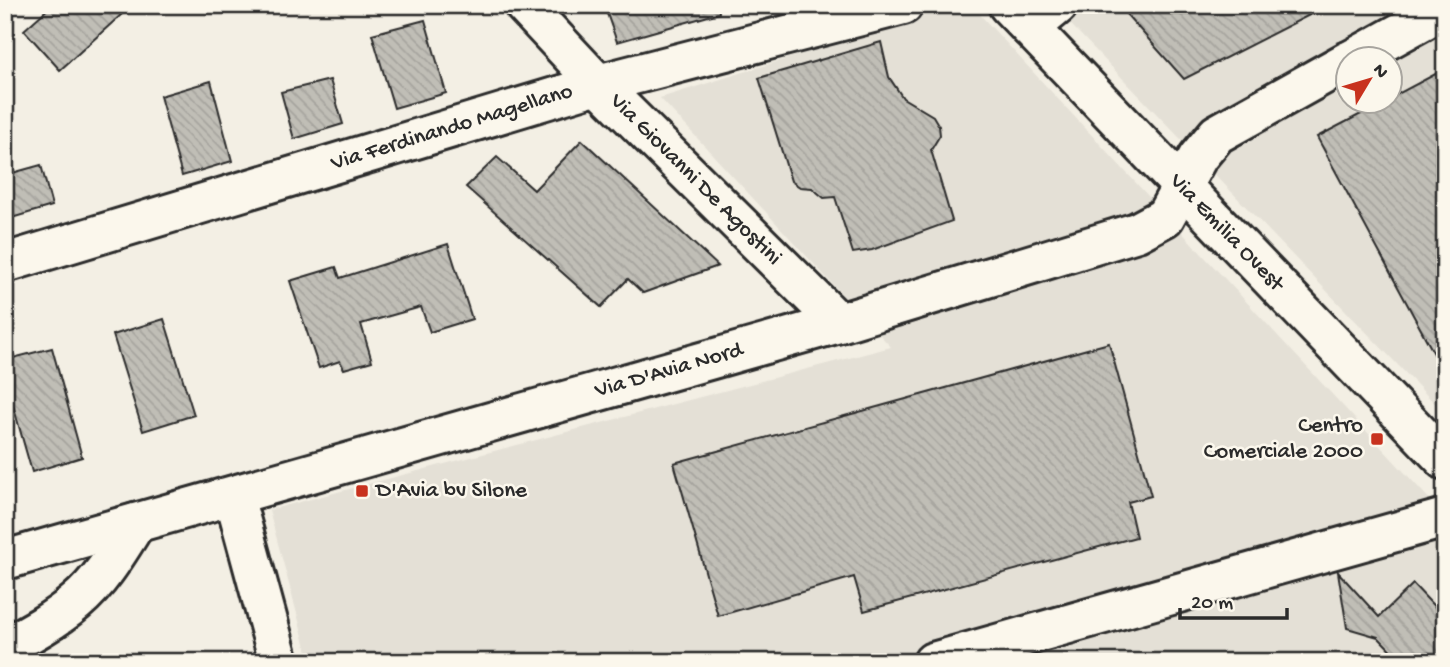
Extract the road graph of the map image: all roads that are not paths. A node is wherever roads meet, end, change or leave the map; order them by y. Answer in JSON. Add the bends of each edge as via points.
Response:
{"nodes":[{"id":1,"x":524,"y":5,"type":"edge"},
{"id":2,"x":903,"y":5,"type":"edge"},
{"id":3,"x":1445,"y":8,"type":"edge"},
{"id":4,"x":1032,"y":13,"type":"edge"},
{"id":5,"x":1376,"y":46,"type":"edge"},
{"id":6,"x":1334,"y":69,"type":"edge"},
{"id":7,"x":598,"y":84,"type":"junction"},
{"id":8,"x":1182,"y":187,"type":"junction"},
{"id":9,"x":5,"y":263,"type":"edge"},
{"id":10,"x":839,"y":323,"type":"junction"},
{"id":11,"x":1445,"y":460,"type":"edge"},
{"id":12,"x":234,"y":496,"type":"junction"},
{"id":13,"x":1445,"y":519,"type":"edge"},
{"id":14,"x":136,"y":523,"type":"junction"},
{"id":15,"x":5,"y":560,"type":"edge"},
{"id":16,"x":5,"y":647,"type":"edge"},
{"id":17,"x":279,"y":662,"type":"edge"},
{"id":18,"x":933,"y":662,"type":"edge"}],
"edges":[{"from":1,"to":7,"type":"street","name":"Via Giovanni De Agostini"},
{"from":2,"to":7,"type":"street","name":"Via Ferdinando Magellano"},
{"from":3,"to":5,"type":"street","name":"Via D'Avia Nord"},
{"from":4,"to":8,"type":"street","name":"Via Emilia Ovest"},
{"from":6,"to":8,"type":"street","name":"Via D'Avia Nord","via":[[1217,134]]},
{"from":7,"to":9,"type":"street","name":"Via Ferdinando Magellano"},
{"from":7,"to":10,"type":"street","name":"Via Giovanni De Agostini"},
{"from":8,"to":10,"type":"street","name":"Via D'Avia Nord","via":[[1165,217],[1137,232]]},
{"from":8,"to":11,"type":"street","name":"Via Emilia Ovest"},
{"from":10,"to":12,"type":"street","name":"Via D'Avia Nord"},
{"from":12,"to":14,"type":"street","name":"Via D'Avia Nord"},
{"from":12,"to":17,"type":"street"},
{"from":13,"to":18,"type":"street"},
{"from":14,"to":15,"type":"street","name":"Via D'Avia Nord"},
{"from":14,"to":16,"type":"street","via":[[77,602]]}]}
